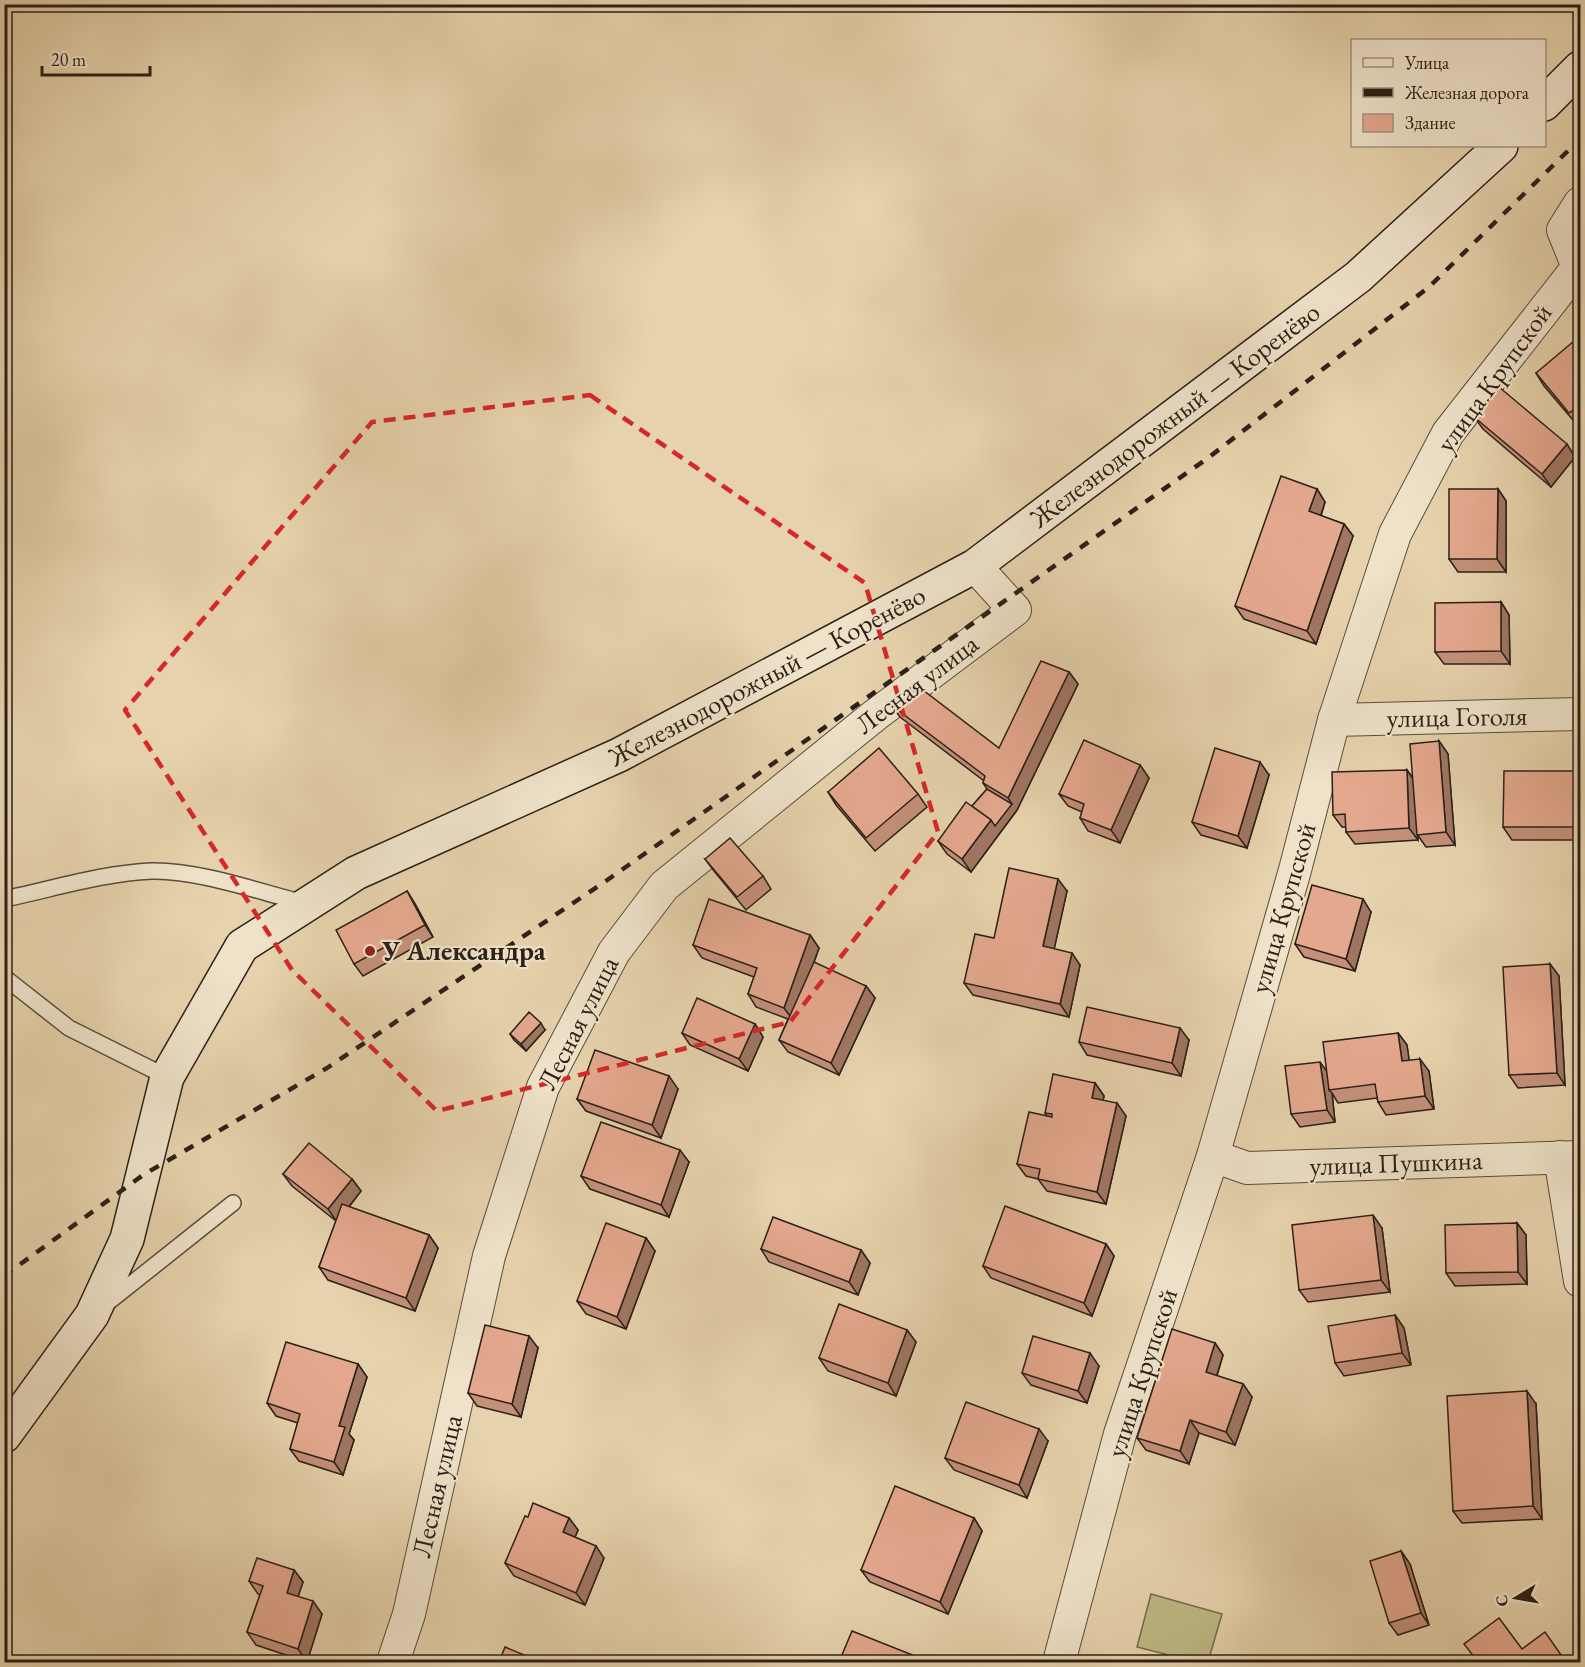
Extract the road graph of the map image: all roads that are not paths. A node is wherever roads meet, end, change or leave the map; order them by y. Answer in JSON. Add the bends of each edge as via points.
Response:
{"nodes":[{"id":1,"x":1581,"y":68,"type":"edge"},
{"id":2,"x":1546,"y":103,"type":"edge"},
{"id":3,"x":1500,"y":147,"type":"edge"},
{"id":4,"x":1581,"y":203,"type":"edge"},
{"id":5,"x":1579,"y":267,"type":"edge"},
{"id":6,"x":975,"y":566,"type":"junction"},
{"id":7,"x":1581,"y":714,"type":"edge"},
{"id":8,"x":1334,"y":720,"type":"junction"},
{"id":9,"x":4,"y":899,"type":"edge"},
{"id":10,"x":307,"y":904,"type":"junction"},
{"id":11,"x":4,"y":977,"type":"edge"},
{"id":12,"x":167,"y":1077,"type":"junction"},
{"id":13,"x":1213,"y":1156,"type":"junction"},
{"id":14,"x":1570,"y":1157,"type":"edge"},
{"id":15,"x":233,"y":1203,"type":"dead end"},
{"id":16,"x":1581,"y":1281,"type":"edge"},
{"id":17,"x":92,"y":1315,"type":"junction"},
{"id":18,"x":4,"y":1436,"type":"edge"},
{"id":19,"x":393,"y":1662,"type":"edge"},
{"id":20,"x":1059,"y":1662,"type":"edge"}],
"edges":[{"from":1,"to":2,"type":"main road"},
{"from":3,"to":6,"type":"main road","name":"Железнодорожный — Коренёво","via":[[1358,277]]},
{"from":4,"to":5,"type":"street","name":"улица Крупской","via":[[1563,230]]},
{"from":5,"to":8,"type":"street","name":"улица Крупской","via":[[1448,433],[1395,534]]},
{"from":6,"to":10,"type":"main road","name":"Железнодорожный — Коренёво","via":[[619,755],[356,873]]},
{"from":6,"to":19,"type":"street","name":"Лесная улица","via":[[1015,610],[874,716],[664,886],[614,952],[587,999],[543,1087],[489,1256],[409,1614]]},
{"from":7,"to":8,"type":"street","name":"улица Гоголя"},
{"from":8,"to":13,"type":"street","name":"улица Крупской"},
{"from":9,"to":10,"type":"lane","via":[[108,876],[154,871],[209,879]]},
{"from":10,"to":12,"type":"main road","name":"Железнодорожный — Коренёво","via":[[242,946]]},
{"from":11,"to":12,"type":"lane","via":[[69,1028]]},
{"from":12,"to":17,"type":"main road","name":"Железнодорожный — Коренёво","via":[[127,1239]]},
{"from":13,"to":14,"type":"street","name":"улица Пушкина","via":[[1247,1168]]},
{"from":13,"to":20,"type":"street","name":"улица Крупской","via":[[1120,1434]]},
{"from":14,"to":16,"type":"street"},
{"from":15,"to":17,"type":"lane"},
{"from":17,"to":18,"type":"main road","name":"Железнодорожный — Коренёво"}]}
